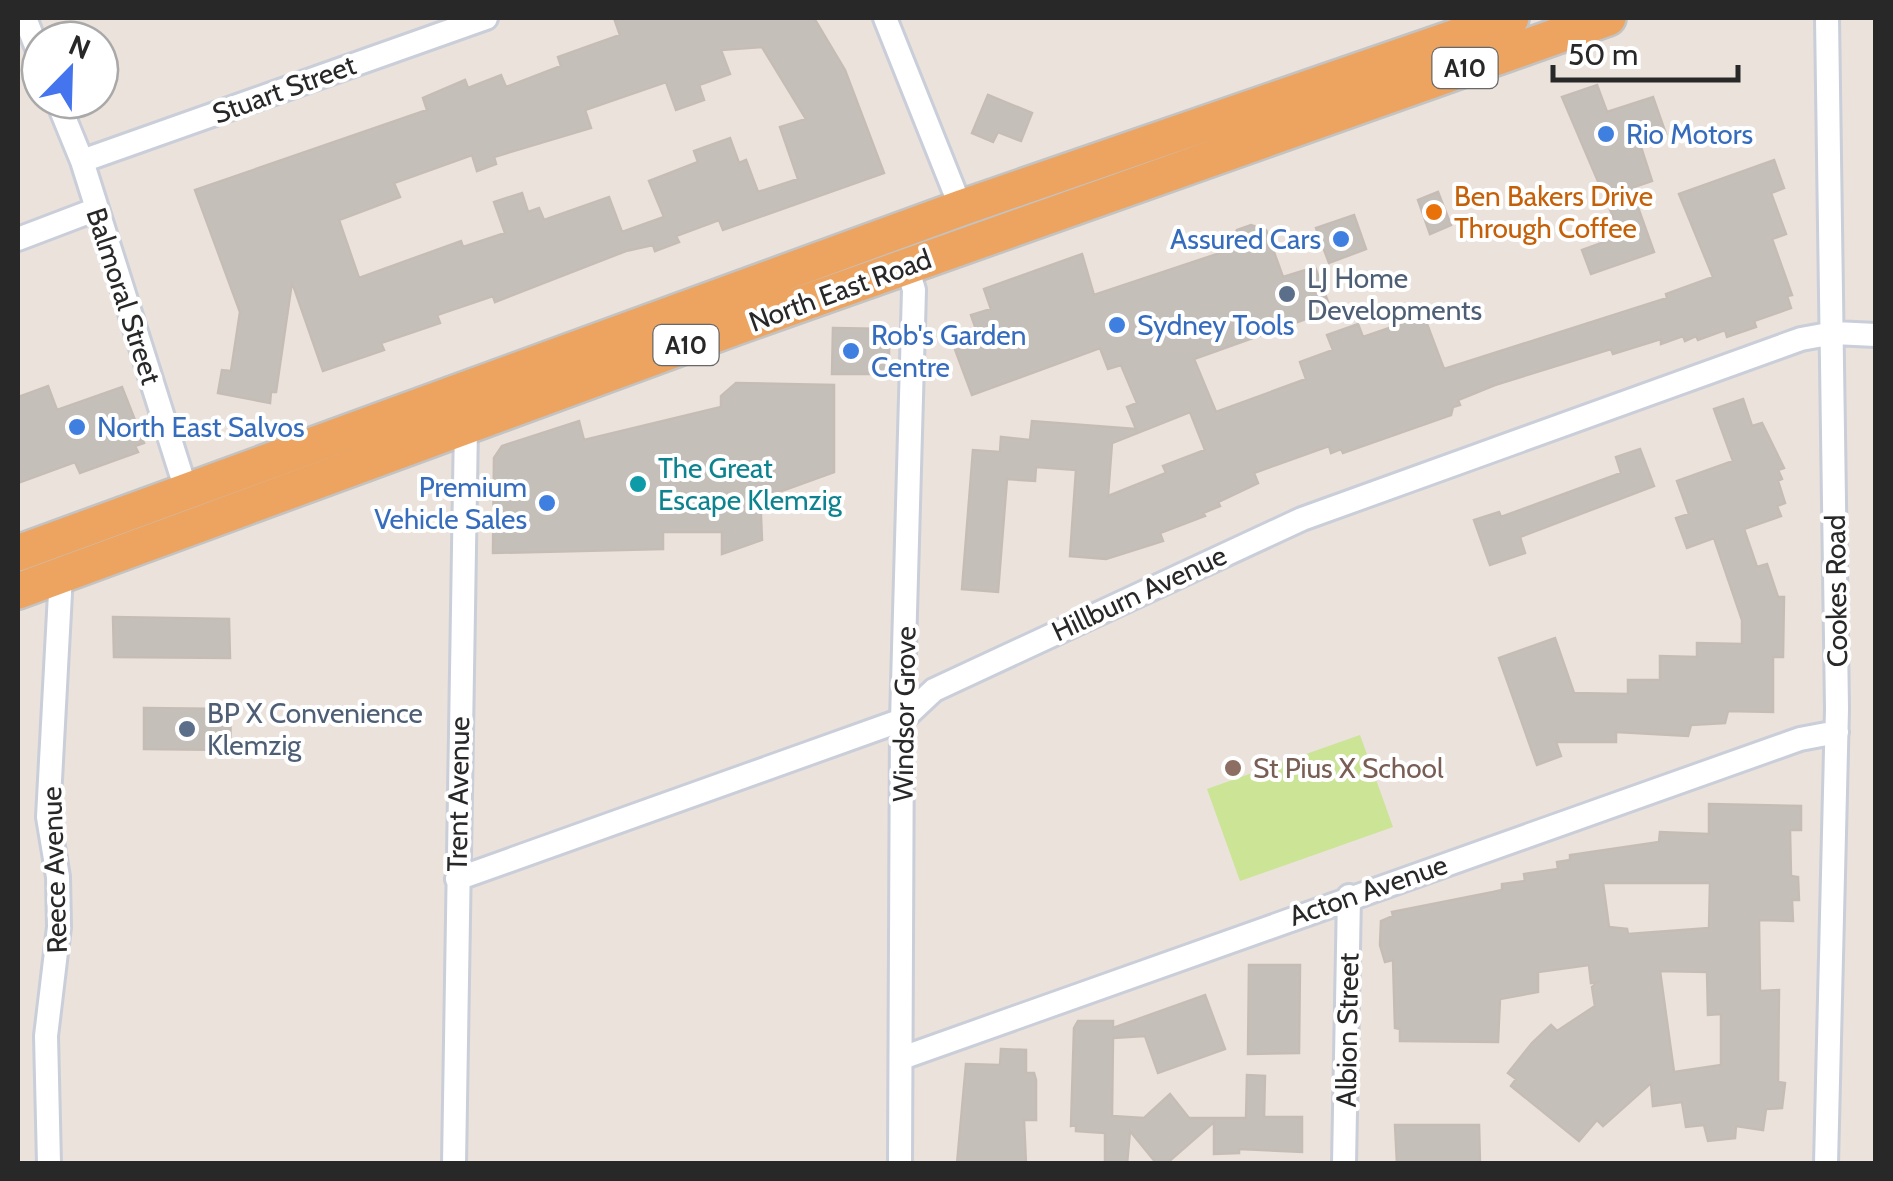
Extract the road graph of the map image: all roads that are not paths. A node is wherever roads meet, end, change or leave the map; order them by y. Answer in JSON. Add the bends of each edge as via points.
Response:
{"nodes":[{"id":1,"x":486,"y":18,"type":"edge"},
{"id":2,"x":885,"y":18,"type":"edge"},
{"id":3,"x":1511,"y":18,"type":"edge"},
{"id":4,"x":1608,"y":18,"type":"edge"},
{"id":5,"x":1827,"y":18,"type":"edge"},
{"id":6,"x":66,"y":120,"type":"edge"},
{"id":7,"x":82,"y":162,"type":"junction"},
{"id":8,"x":961,"y":208,"type":"junction"},
{"id":9,"x":97,"y":209,"type":"junction"},
{"id":10,"x":18,"y":240,"type":"edge"},
{"id":11,"x":974,"y":242,"type":"junction"},
{"id":12,"x":901,"y":250,"type":"junction"},
{"id":13,"x":1834,"y":333,"type":"junction"},
{"id":14,"x":1876,"y":335,"type":"edge"},
{"id":15,"x":454,"y":392,"type":"junction"},
{"id":16,"x":466,"y":425,"type":"junction"},
{"id":17,"x":193,"y":509,"type":"junction"},
{"id":18,"x":32,"y":547,"type":"edge"},
{"id":19,"x":61,"y":576,"type":"junction"},
{"id":20,"x":18,"y":591,"type":"edge"},
{"id":21,"x":902,"y":720,"type":"junction"},
{"id":22,"x":1836,"y":732,"type":"junction"},
{"id":23,"x":457,"y":879,"type":"junction"},
{"id":24,"x":1349,"y":896,"type":"junction"},
{"id":25,"x":902,"y":1058,"type":"junction"},
{"id":26,"x":49,"y":1164,"type":"edge"},
{"id":27,"x":454,"y":1164,"type":"edge"},
{"id":28,"x":900,"y":1164,"type":"edge"},
{"id":29,"x":1344,"y":1164,"type":"edge"},
{"id":30,"x":1826,"y":1164,"type":"edge"}],
"edges":[{"from":1,"to":7,"type":"street","name":"Stuart Street"},
{"from":2,"to":8,"type":"street"},
{"from":3,"to":8,"type":"highway","name":"North East Road","number":"A10"},
{"from":4,"to":11,"type":"highway","name":"North East Road","number":"A10"},
{"from":5,"to":13,"type":"street","name":"Cookes Road"},
{"from":6,"to":7,"type":"street","name":"Balmoral Street"},
{"from":7,"to":9,"type":"street","name":"Balmoral Street"},
{"from":8,"to":11,"type":"highway"},
{"from":8,"to":12,"type":"highway","name":"North East Road","number":"A10"},
{"from":9,"to":10,"type":"street"},
{"from":9,"to":17,"type":"street","name":"Balmoral Street"},
{"from":11,"to":12,"type":"highway","name":"North East Road","number":"A10"},
{"from":12,"to":15,"type":"highway","name":"North East Road","number":"A10"},
{"from":12,"to":16,"type":"highway","name":"North East Road","number":"A10"},
{"from":12,"to":21,"type":"street","name":"Windsor Grove","via":[[914,290]]},
{"from":13,"to":14,"type":"street","name":"Hillburn Avenue"},
{"from":13,"to":21,"type":"street","name":"Hillburn Avenue","via":[[1801,339],[1302,520],[934,690]]},
{"from":13,"to":22,"type":"street","name":"Cookes Road"},
{"from":15,"to":16,"type":"highway"},
{"from":15,"to":17,"type":"highway","name":"North East Road","number":"A10"},
{"from":16,"to":17,"type":"highway","name":"North East Road","number":"A10"},
{"from":16,"to":23,"type":"street","name":"Trent Avenue"},
{"from":17,"to":18,"type":"highway","name":"North East Road","number":"A10"},
{"from":17,"to":19,"type":"highway","name":"North East Road","number":"A10"},
{"from":18,"to":19,"type":"highway"},
{"from":19,"to":20,"type":"highway","name":"North East Road","number":"A10"},
{"from":19,"to":26,"type":"street","name":"Reece Avenue","via":[[48,817],[60,927],[46,1036]]},
{"from":21,"to":23,"type":"street","name":"Hillburn Avenue"},
{"from":21,"to":25,"type":"street","name":"Windsor Grove"},
{"from":22,"to":24,"type":"street","name":"Acton Avenue"},
{"from":22,"to":30,"type":"street","name":"Cookes Road"},
{"from":23,"to":27,"type":"street","name":"Trent Avenue"},
{"from":24,"to":25,"type":"street","name":"Acton Avenue"},
{"from":24,"to":29,"type":"street","name":"Albion Street"},
{"from":25,"to":28,"type":"street","name":"Windsor Grove"}]}
